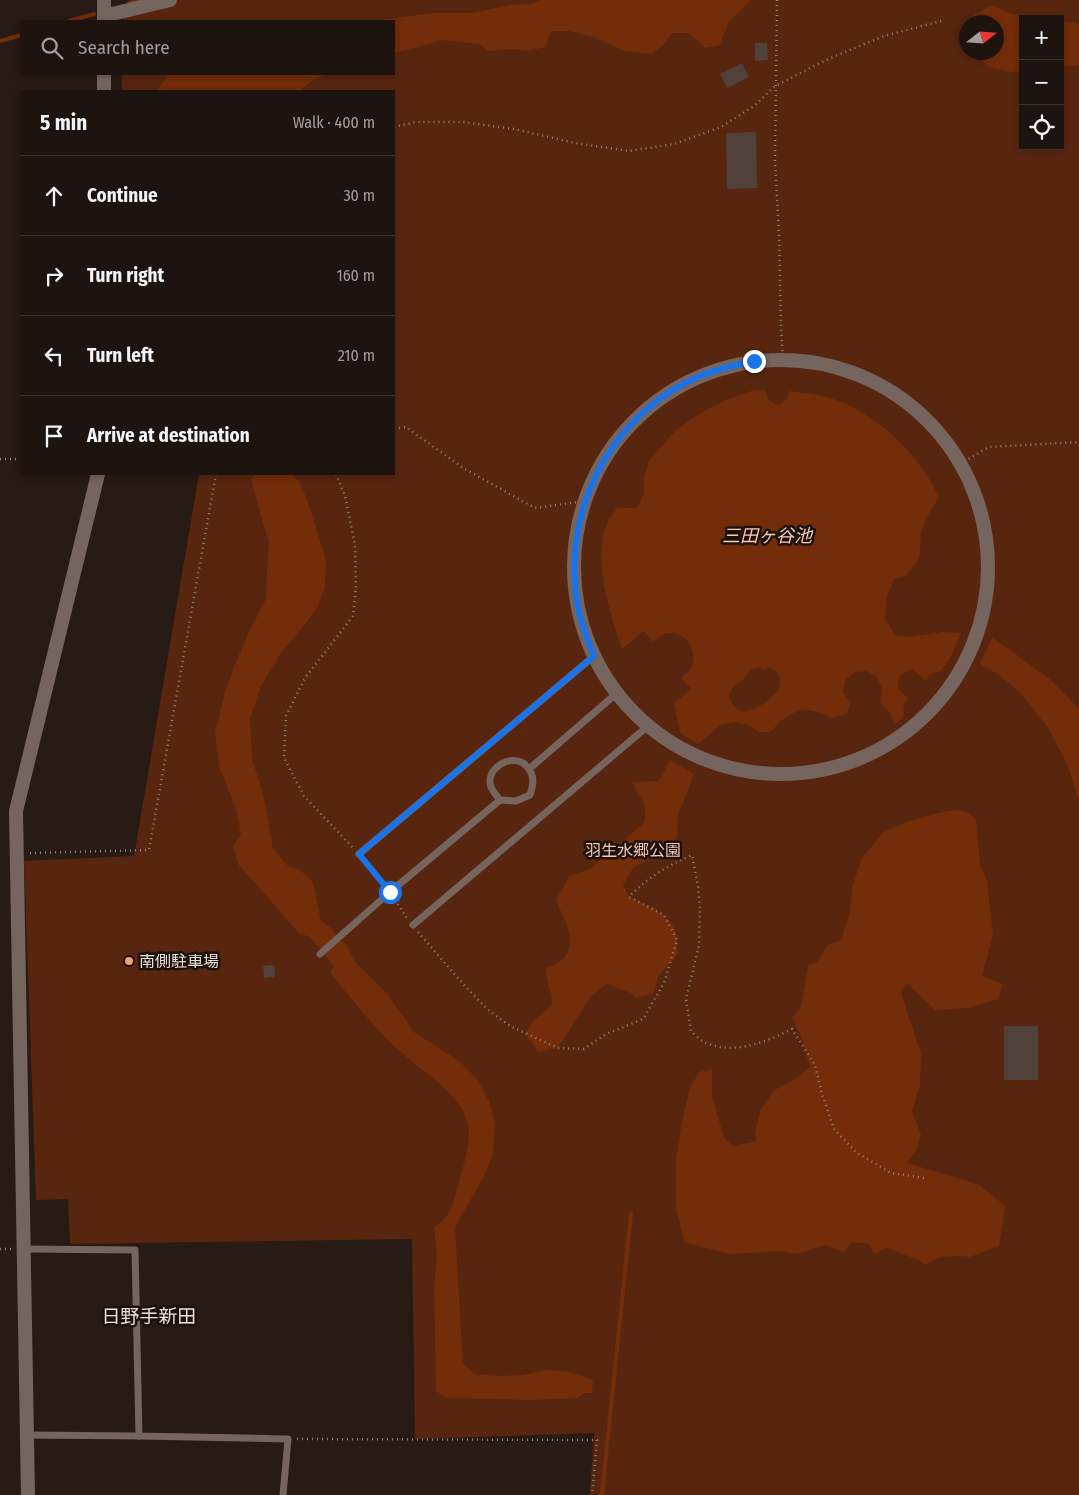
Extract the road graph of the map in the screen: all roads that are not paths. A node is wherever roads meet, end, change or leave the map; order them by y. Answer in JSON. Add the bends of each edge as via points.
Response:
{"nodes":[{"id":1,"x":104,"y":0,"type":"edge"},
{"id":2,"x":170,"y":0,"type":"edge"},
{"id":3,"x":104,"y":19,"type":"edge"},
{"id":4,"x":104,"y":75,"type":"edge"},
{"id":5,"x":104,"y":90,"type":"edge"},
{"id":6,"x":98,"y":475,"type":"edge"},
{"id":7,"x":594,"y":656,"type":"junction"},
{"id":8,"x":617,"y":693,"type":"junction"},
{"id":9,"x":648,"y":726,"type":"junction"},
{"id":10,"x":529,"y":769,"type":"junction"},
{"id":11,"x":500,"y":800,"type":"junction"},
{"id":12,"x":359,"y":854,"type":"road end"},
{"id":13,"x":413,"y":925,"type":"road end"},
{"id":14,"x":320,"y":954,"type":"dead end"},
{"id":15,"x":24,"y":1249,"type":"junction"},
{"id":16,"x":27,"y":1435,"type":"junction"},
{"id":17,"x":139,"y":1436,"type":"junction"},
{"id":18,"x":28,"y":1495,"type":"edge"},
{"id":19,"x":283,"y":1495,"type":"edge"}],
"edges":[{"from":1,"to":3,"type":"street"},
{"from":2,"to":3,"type":"street"},
{"from":4,"to":5,"type":"street"},
{"from":6,"to":15,"type":"street","via":[[16,811]]},
{"from":7,"to":8,"type":"street"},
{"from":7,"to":9,"type":"street","via":[[576,595],[574,563],[585,501],[610,449],[628,426],[665,395],[699,376],[726,367],[754,361],[810,362],[836,367],[886,388],[928,421],[945,442],[974,493],[983,524],[988,556],[986,596],[971,650],[956,679],[914,727],[859,760],[829,770],[765,774],[733,769],[703,759],[674,745]]},
{"from":7,"to":12,"type":"lane"},
{"from":8,"to":9,"type":"street"},
{"from":8,"to":10,"type":"lane"},
{"from":9,"to":13,"type":"lane"},
{"from":10,"to":11,"type":"lane","via":[[534,781],[530,795],[516,801]]},
{"from":10,"to":11,"type":"lane","via":[[515,760],[503,762],[493,771],[491,788]]},
{"from":11,"to":14,"type":"lane"},
{"from":15,"to":16,"type":"street"},
{"from":15,"to":17,"type":"lane","via":[[135,1250]]},
{"from":16,"to":17,"type":"lane"},
{"from":16,"to":18,"type":"street"},
{"from":17,"to":19,"type":"lane","via":[[288,1439]]}]}
